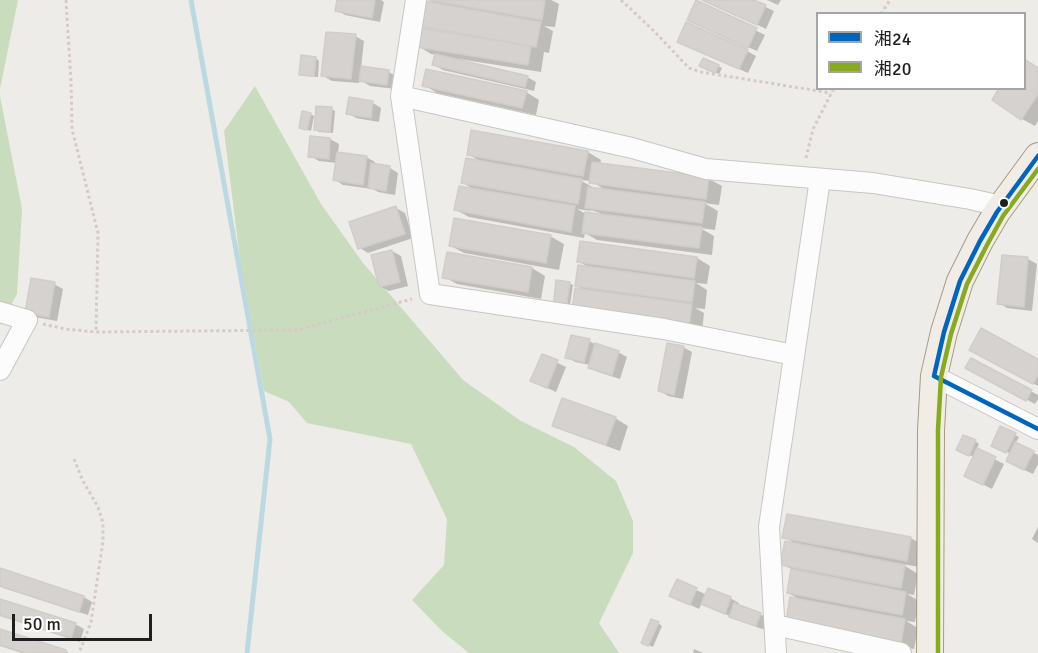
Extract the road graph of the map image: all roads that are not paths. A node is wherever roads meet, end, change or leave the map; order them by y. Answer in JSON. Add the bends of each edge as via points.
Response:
{"nodes":[{"id":1,"x":416,"y":0,"type":"edge"},
{"id":2,"x":401,"y":96,"type":"junction"},
{"id":3,"x":1038,"y":156,"type":"edge"},
{"id":4,"x":813,"y":179,"type":"junction"},
{"id":5,"x":1001,"y":206,"type":"junction"},
{"id":6,"x":0,"y":312,"type":"edge"},
{"id":7,"x":794,"y":355,"type":"junction"},
{"id":8,"x":0,"y":370,"type":"edge"},
{"id":9,"x":934,"y":376,"type":"junction"},
{"id":10,"x":1038,"y":429,"type":"edge"},
{"id":11,"x":775,"y":625,"type":"junction"},
{"id":12,"x":776,"y":653,"type":"edge"},
{"id":13,"x":901,"y":653,"type":"edge"},
{"id":14,"x":930,"y":653,"type":"edge"}],
"edges":[{"from":1,"to":2,"type":"street"},
{"from":2,"to":4,"type":"street","via":[[632,148],[706,169]]},
{"from":2,"to":7,"type":"street","via":[[430,294],[664,329]]},
{"from":3,"to":5,"type":"main road"},
{"from":4,"to":5,"type":"street","via":[[873,183]]},
{"from":4,"to":7,"type":"street"},
{"from":5,"to":9,"type":"main road","via":[[960,281]]},
{"from":6,"to":8,"type":"street","via":[[27,320]]},
{"from":7,"to":11,"type":"street","via":[[769,527]]},
{"from":9,"to":10,"type":"street"},
{"from":9,"to":14,"type":"main road"},
{"from":11,"to":12,"type":"street"},
{"from":11,"to":13,"type":"street"}]}
